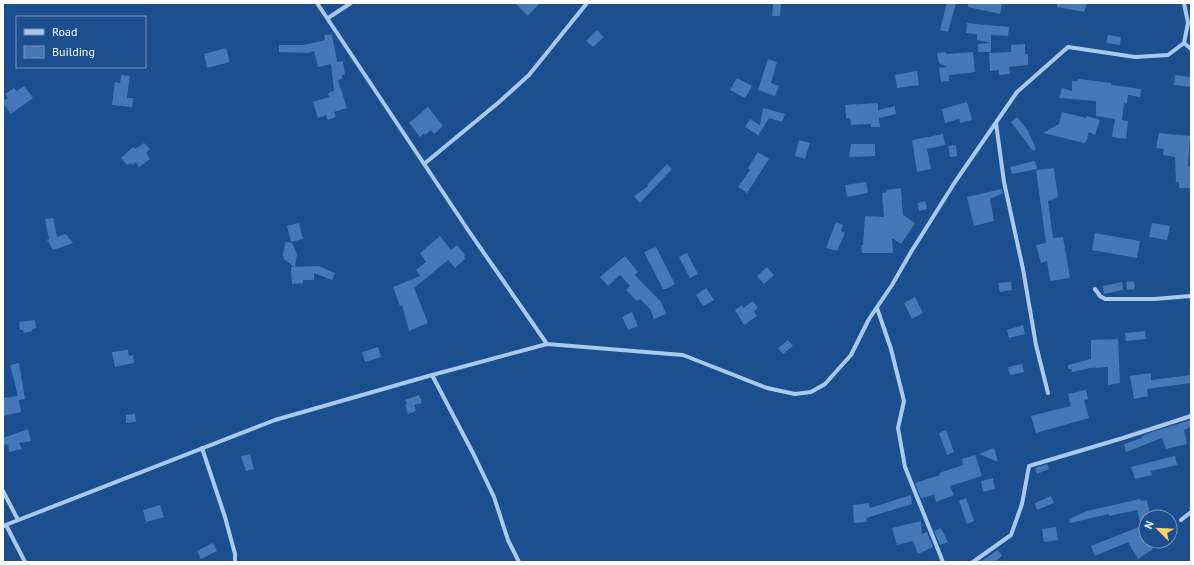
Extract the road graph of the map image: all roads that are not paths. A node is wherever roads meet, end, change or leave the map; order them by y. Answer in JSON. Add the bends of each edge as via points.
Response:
{"nodes":[{"id":1,"x":317,"y":3,"type":"edge"},
{"id":2,"x":351,"y":3,"type":"edge"},
{"id":3,"x":587,"y":3,"type":"edge"},
{"id":4,"x":1184,"y":3,"type":"edge"},
{"id":5,"x":328,"y":18,"type":"junction"},
{"id":6,"x":1184,"y":43,"type":"junction"},
{"id":7,"x":1191,"y":49,"type":"edge"},
{"id":8,"x":996,"y":123,"type":"junction"},
{"id":9,"x":424,"y":164,"type":"junction"},
{"id":10,"x":1095,"y":289,"type":"dead end"},
{"id":11,"x":1191,"y":296,"type":"edge"},
{"id":12,"x":876,"y":308,"type":"junction"},
{"id":13,"x":547,"y":344,"type":"junction"},
{"id":14,"x":432,"y":375,"type":"junction"},
{"id":15,"x":1048,"y":393,"type":"dead end"},
{"id":16,"x":1191,"y":416,"type":"edge"},
{"id":17,"x":202,"y":448,"type":"junction"},
{"id":18,"x":3,"y":491,"type":"edge"},
{"id":19,"x":1191,"y":512,"type":"edge"},
{"id":20,"x":18,"y":520,"type":"junction"},
{"id":21,"x":1181,"y":520,"type":"dead end"},
{"id":22,"x":4,"y":525,"type":"edge"},
{"id":23,"x":25,"y":562,"type":"edge"},
{"id":24,"x":235,"y":562,"type":"edge"},
{"id":25,"x":519,"y":562,"type":"edge"},
{"id":26,"x":943,"y":562,"type":"edge"},
{"id":27,"x":972,"y":562,"type":"edge"}],
"edges":[{"from":1,"to":5,"type":"street"},
{"from":2,"to":5,"type":"street"},
{"from":3,"to":9,"type":"street","via":[[529,75]]},
{"from":4,"to":6,"type":"street","via":[[1188,23]]},
{"from":5,"to":9,"type":"street"},
{"from":6,"to":7,"type":"street"},
{"from":6,"to":8,"type":"street","via":[[1168,55],[1135,57],[1068,47],[1017,92]]},
{"from":8,"to":12,"type":"street","via":[[955,182]]},
{"from":8,"to":15,"type":"street","via":[[1004,182]]},
{"from":9,"to":13,"type":"street"},
{"from":10,"to":11,"type":"street","via":[[1105,299],[1154,300]]},
{"from":12,"to":13,"type":"street","via":[[851,355],[825,384],[811,392],[795,394],[767,388],[683,355]]},
{"from":12,"to":26,"type":"street","via":[[891,349],[904,401],[898,428],[905,467]]},
{"from":13,"to":14,"type":"street"},
{"from":14,"to":17,"type":"street","via":[[275,420]]},
{"from":14,"to":25,"type":"street","via":[[494,497],[508,540]]},
{"from":16,"to":27,"type":"street","via":[[1028,466],[1022,504],[1011,535]]},
{"from":17,"to":20,"type":"street"},
{"from":17,"to":24,"type":"street","via":[[225,517]]},
{"from":18,"to":20,"type":"street"},
{"from":19,"to":21,"type":"street"},
{"from":20,"to":22,"type":"street"},
{"from":22,"to":23,"type":"street"}]}
